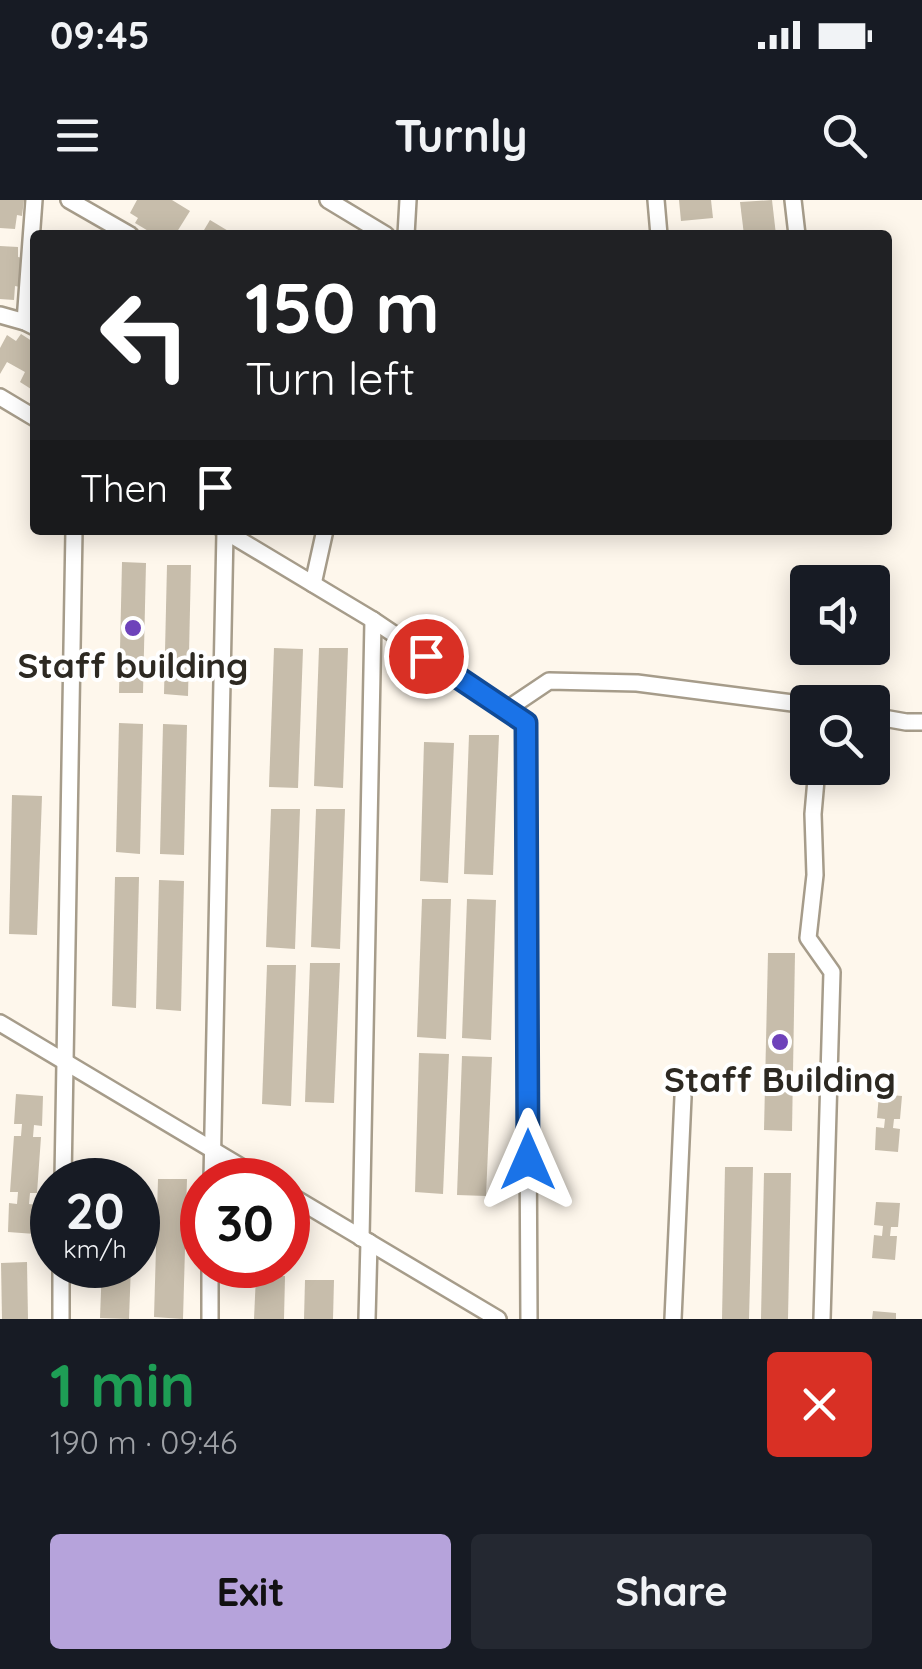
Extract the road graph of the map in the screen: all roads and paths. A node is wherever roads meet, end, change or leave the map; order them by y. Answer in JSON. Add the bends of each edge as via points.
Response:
{"nodes":[{"id":1,"x":34,"y":200,"type":"edge"},
{"id":2,"x":69,"y":200,"type":"edge"},
{"id":3,"x":328,"y":200,"type":"edge"},
{"id":4,"x":408,"y":200,"type":"edge"},
{"id":5,"x":656,"y":200,"type":"edge"},
{"id":6,"x":793,"y":200,"type":"edge"},
{"id":7,"x":33,"y":230,"type":"edge"},
{"id":8,"x":121,"y":230,"type":"edge"},
{"id":9,"x":378,"y":230,"type":"edge"},
{"id":10,"x":406,"y":230,"type":"edge"},
{"id":11,"x":659,"y":230,"type":"edge"},
{"id":12,"x":796,"y":230,"type":"edge"},
{"id":13,"x":0,"y":315,"type":"edge"},
{"id":14,"x":30,"y":324,"type":"edge"},
{"id":15,"x":0,"y":398,"type":"edge"},
{"id":16,"x":30,"y":415,"type":"edge"},
{"id":17,"x":74,"y":535,"type":"edge"},
{"id":18,"x":230,"y":535,"type":"edge"},
{"id":19,"x":235,"y":535,"type":"edge"},
{"id":20,"x":324,"y":535,"type":"edge"},
{"id":21,"x":313,"y":584,"type":"junction"},
{"id":22,"x":373,"y":620,"type":"junction"},
{"id":23,"x":790,"y":703,"type":"edge"},
{"id":24,"x":506,"y":710,"type":"junction"},
{"id":25,"x":890,"y":719,"type":"edge"},
{"id":26,"x":922,"y":722,"type":"edge"},
{"id":27,"x":816,"y":785,"type":"edge"},
{"id":28,"x":0,"y":1023,"type":"edge"},
{"id":29,"x":66,"y":1062,"type":"junction"},
{"id":30,"x":683,"y":1097,"type":"dead end"},
{"id":31,"x":213,"y":1150,"type":"junction"},
{"id":32,"x":64,"y":1158,"type":"edge"},
{"id":33,"x":213,"y":1158,"type":"edge"},
{"id":34,"x":227,"y":1158,"type":"edge"},
{"id":35,"x":310,"y":1207,"type":"edge"},
{"id":36,"x":365,"y":1240,"type":"junction"},
{"id":37,"x":61,"y":1288,"type":"edge"},
{"id":38,"x":210,"y":1288,"type":"edge"},
{"id":39,"x":60,"y":1319,"type":"edge"},
{"id":40,"x":210,"y":1319,"type":"edge"},
{"id":41,"x":367,"y":1319,"type":"edge"},
{"id":42,"x":498,"y":1319,"type":"edge"},
{"id":43,"x":529,"y":1319,"type":"edge"},
{"id":44,"x":673,"y":1319,"type":"edge"},
{"id":45,"x":822,"y":1319,"type":"edge"}],
"edges":[{"from":1,"to":7,"type":"street"},
{"from":2,"to":8,"type":"street"},
{"from":3,"to":9,"type":"street"},
{"from":4,"to":10,"type":"street"},
{"from":5,"to":11,"type":"street"},
{"from":6,"to":12,"type":"street"},
{"from":13,"to":14,"type":"street"},
{"from":15,"to":16,"type":"street"},
{"from":17,"to":29,"type":"street"},
{"from":18,"to":31,"type":"street"},
{"from":19,"to":21,"type":"street"},
{"from":20,"to":21,"type":"street"},
{"from":21,"to":22,"type":"street"},
{"from":22,"to":24,"type":"street"},
{"from":22,"to":36,"type":"street"},
{"from":23,"to":24,"type":"street","via":[[549,680]]},
{"from":24,"to":43,"type":"street","via":[[526,723]]},
{"from":25,"to":26,"type":"street"},
{"from":27,"to":45,"type":"street","via":[[808,938],[832,972]]},
{"from":28,"to":29,"type":"street"},
{"from":29,"to":31,"type":"street"},
{"from":29,"to":32,"type":"street"},
{"from":30,"to":44,"type":"street"},
{"from":31,"to":33,"type":"street"},
{"from":31,"to":34,"type":"street"},
{"from":35,"to":36,"type":"street"},
{"from":36,"to":41,"type":"street"},
{"from":36,"to":42,"type":"street"},
{"from":37,"to":39,"type":"street"},
{"from":38,"to":40,"type":"street"}]}
